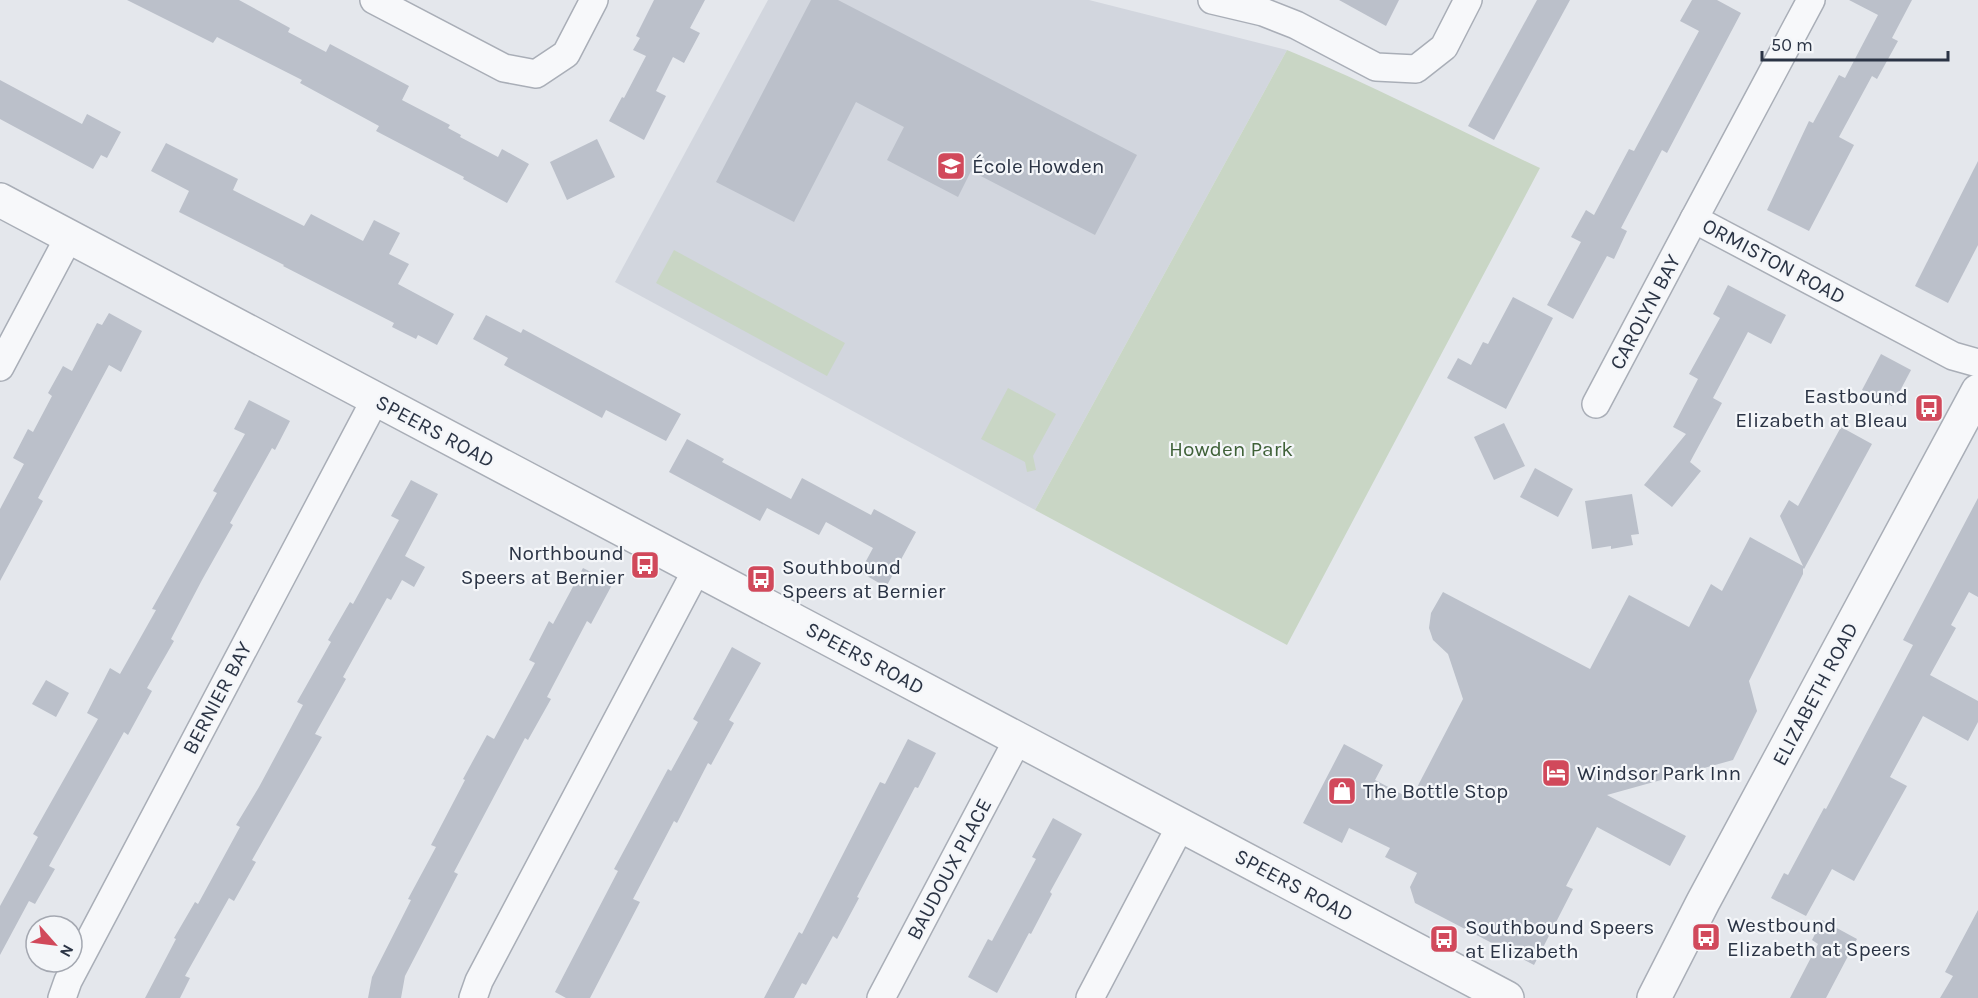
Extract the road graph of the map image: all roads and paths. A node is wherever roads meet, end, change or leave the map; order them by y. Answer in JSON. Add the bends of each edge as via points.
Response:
{"nodes":[{"id":1,"x":374,"y":0,"type":"edge"},
{"id":2,"x":594,"y":0,"type":"edge"},
{"id":3,"x":1212,"y":0,"type":"edge"},
{"id":4,"x":1468,"y":0,"type":"edge"},
{"id":5,"x":1811,"y":0,"type":"edge"},
{"id":6,"x":0,"y":200,"type":"edge"},
{"id":7,"x":1694,"y":219,"type":"junction"},
{"id":8,"x":69,"y":237,"type":"junction"},
{"id":9,"x":1978,"y":363,"type":"edge"},
{"id":10,"x":0,"y":367,"type":"edge"},
{"id":11,"x":1978,"y":390,"type":"edge"},
{"id":12,"x":375,"y":400,"type":"junction"},
{"id":13,"x":1596,"y":404,"type":"dead end"},
{"id":14,"x":697,"y":569,"type":"junction"},
{"id":15,"x":1018,"y":740,"type":"junction"},
{"id":16,"x":1181,"y":825,"type":"junction"},
{"id":17,"x":62,"y":998,"type":"edge"},
{"id":18,"x":473,"y":998,"type":"edge"},
{"id":19,"x":881,"y":998,"type":"edge"},
{"id":20,"x":1090,"y":998,"type":"edge"},
{"id":21,"x":1507,"y":998,"type":"edge"},
{"id":22,"x":1654,"y":998,"type":"edge"}],
"edges":[{"from":1,"to":2,"type":"street","via":[[504,68],[536,74],[566,54]]},
{"from":3,"to":4,"type":"street","via":[[1263,12],[1296,25],[1376,68],[1416,69],[1444,47]]},
{"from":5,"to":7,"type":"street","name":"ORMISTON ROAD"},
{"from":6,"to":8,"type":"street","name":"SPEERS ROAD"},
{"from":7,"to":9,"type":"street","name":"ORMISTON ROAD","via":[[1953,356]]},
{"from":7,"to":13,"type":"street","name":"CAROLYN BAY"},
{"from":8,"to":10,"type":"street"},
{"from":8,"to":12,"type":"street","name":"SPEERS ROAD"},
{"from":11,"to":22,"type":"street","name":"ELIZABETH ROAD"},
{"from":12,"to":14,"type":"street","name":"SPEERS ROAD"},
{"from":12,"to":17,"type":"street","name":"BERNIER BAY"},
{"from":14,"to":15,"type":"street","name":"SPEERS ROAD"},
{"from":14,"to":18,"type":"street"},
{"from":15,"to":16,"type":"street","name":"SPEERS ROAD"},
{"from":15,"to":19,"type":"street","name":"BAUDOUX PLACE"},
{"from":16,"to":20,"type":"street"},
{"from":16,"to":21,"type":"street","name":"SPEERS ROAD"}]}
